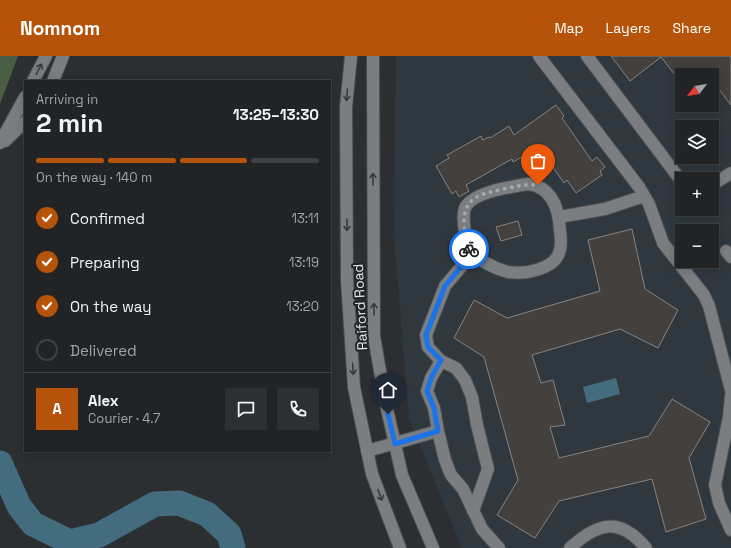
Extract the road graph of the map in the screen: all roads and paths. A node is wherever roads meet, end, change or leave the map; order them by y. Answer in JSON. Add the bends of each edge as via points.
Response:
{"nodes":[{"id":1,"x":46,"y":56,"type":"edge"},
{"id":2,"x":63,"y":56,"type":"edge"},
{"id":3,"x":351,"y":56,"type":"edge"},
{"id":4,"x":373,"y":56,"type":"edge"},
{"id":5,"x":539,"y":56,"type":"edge"},
{"id":6,"x":587,"y":56,"type":"edge"},
{"id":7,"x":34,"y":80,"type":"edge"},
{"id":8,"x":53,"y":80,"type":"edge"},
{"id":9,"x":24,"y":99,"type":"edge"},
{"id":10,"x":24,"y":123,"type":"edge"},
{"id":11,"x":0,"y":144,"type":"edge"},
{"id":12,"x":675,"y":173,"type":"edge"},
{"id":13,"x":731,"y":173,"type":"edge"},
{"id":14,"x":719,"y":181,"type":"edge"},
{"id":15,"x":644,"y":196,"type":"junction"},
{"id":16,"x":560,"y":217,"type":"junction"},
{"id":17,"x":472,"y":254,"type":"junction"},
{"id":18,"x":441,"y":360,"type":"junction"},
{"id":19,"x":731,"y":390,"type":"edge"},
{"id":20,"x":731,"y":396,"type":"edge"},
{"id":21,"x":438,"y":431,"type":"junction"},
{"id":22,"x":395,"y":444,"type":"junction"},
{"id":23,"x":367,"y":451,"type":"junction"},
{"id":24,"x":473,"y":511,"type":"junction"},
{"id":25,"x":731,"y":530,"type":"edge"},
{"id":26,"x":400,"y":548,"type":"edge"},
{"id":27,"x":433,"y":548,"type":"edge"},
{"id":28,"x":499,"y":548,"type":"edge"},
{"id":29,"x":570,"y":548,"type":"edge"},
{"id":30,"x":646,"y":548,"type":"edge"}],
"edges":[{"from":7,"to":1,"type":"street","one_way":true},
{"from":2,"to":8,"type":"street"},
{"from":3,"to":23,"type":"street","name":"Raiford Road","one_way":true,"via":[[346,107],[348,291],[354,387]]},
{"from":22,"to":4,"type":"street","name":"Raiford Road","one_way":true,"via":[[374,336]]},
{"from":5,"to":15,"type":"street","via":[[640,187]]},
{"from":6,"to":12,"type":"street"},
{"from":9,"to":11,"type":"street"},
{"from":10,"to":11,"type":"street"},
{"from":13,"to":14,"type":"street"},
{"from":15,"to":16,"type":"street","via":[[605,209]]},
{"from":15,"to":19,"type":"street","via":[[663,243],[704,295],[709,306]]},
{"from":16,"to":17,"type":"street","via":[[560,253],[548,265],[521,272],[509,272],[498,269]]},
{"from":16,"to":17,"type":"street","via":[[556,204],[538,185],[528,184],[488,192],[474,198],[466,206],[465,240]]},
{"from":17,"to":18,"type":"street","via":[[445,286],[426,335],[428,347]]},
{"from":18,"to":21,"type":"street","via":[[427,391],[434,408]]},
{"from":18,"to":24,"type":"street","via":[[456,368],[466,380],[488,469]]},
{"from":20,"to":25,"type":"street","via":[[715,485],[719,503]]},
{"from":21,"to":22,"type":"street"},
{"from":21,"to":24,"type":"street","via":[[451,475],[463,490]]},
{"from":22,"to":23,"type":"street"},
{"from":22,"to":27,"type":"street","name":"Raiford Road","via":[[402,474]]},
{"from":23,"to":26,"type":"street","name":"Raiford Road","one_way":true,"via":[[372,474]]},
{"from":24,"to":28,"type":"street","via":[[482,529]]},
{"from":29,"to":30,"type":"street","via":[[589,534],[615,526],[626,530]]}]}
